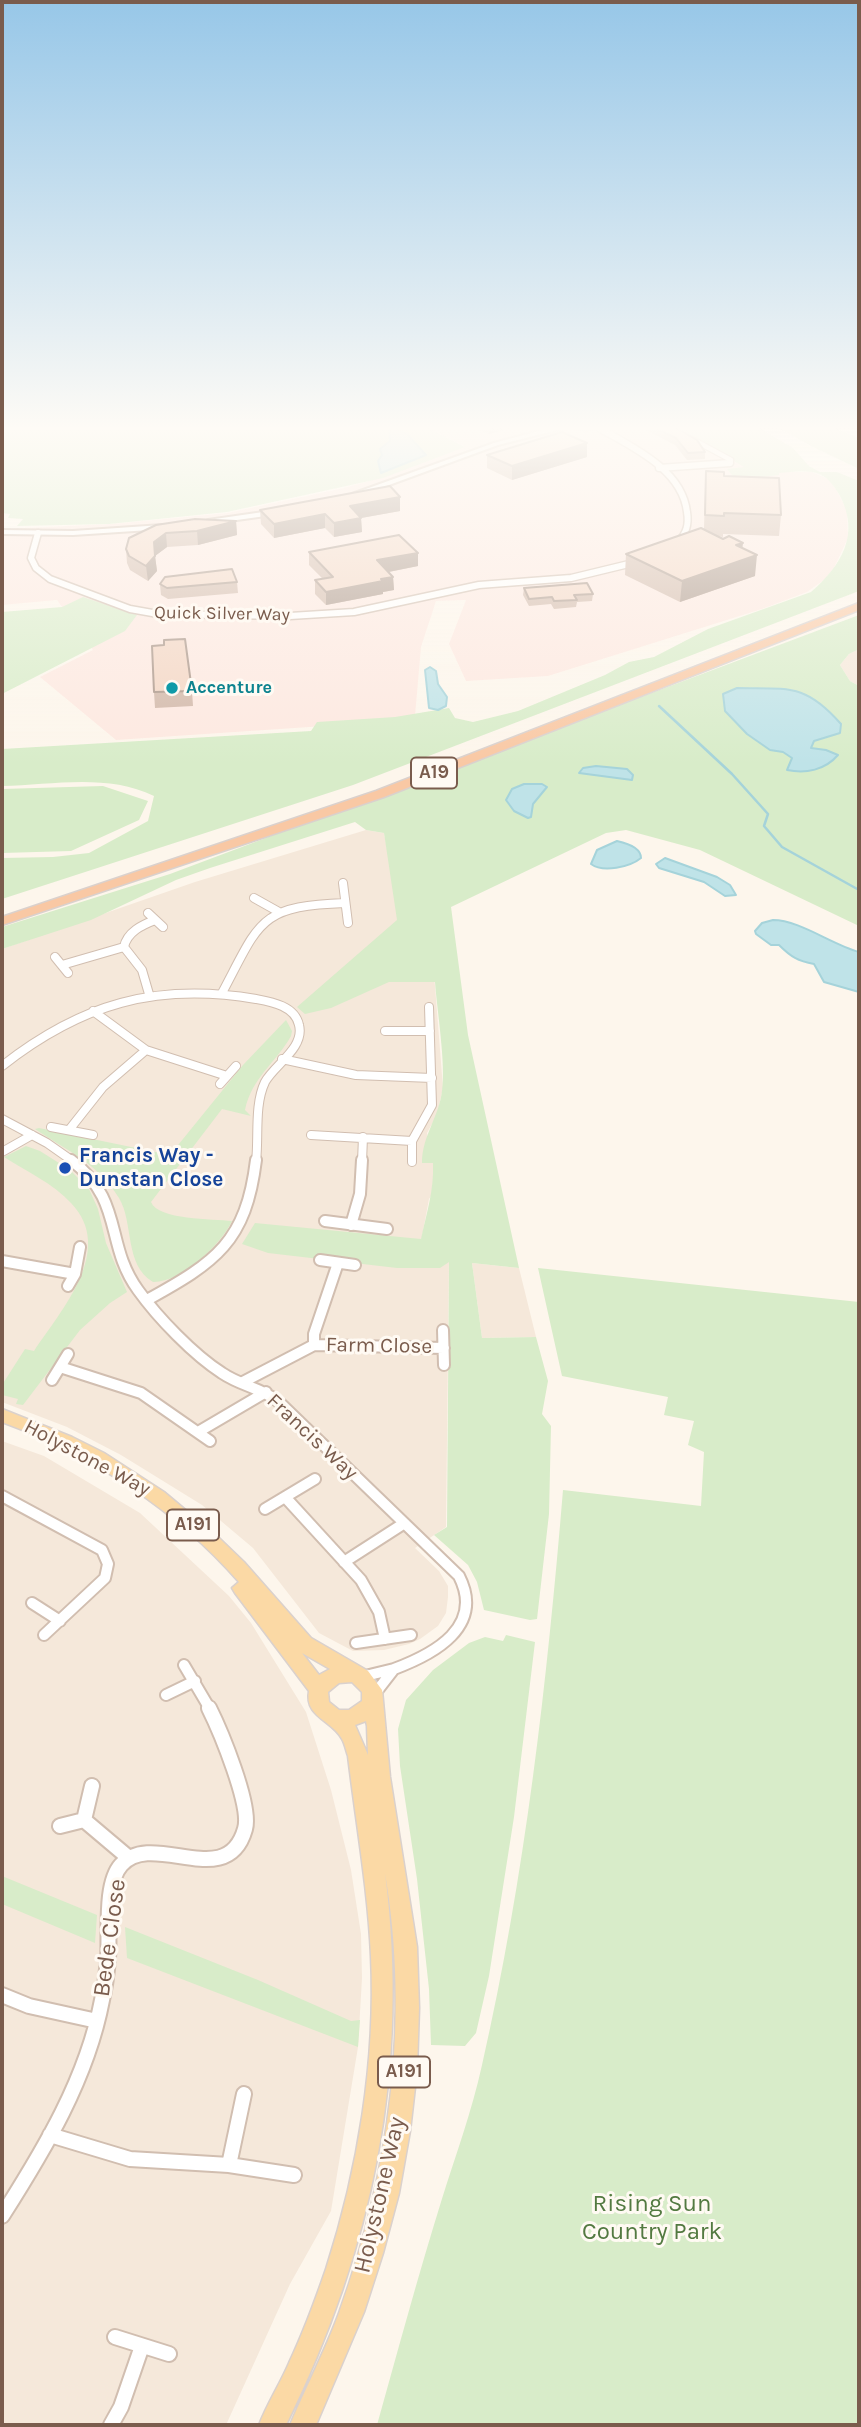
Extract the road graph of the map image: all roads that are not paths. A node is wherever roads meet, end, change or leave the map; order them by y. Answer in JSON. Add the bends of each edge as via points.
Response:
{"nodes":[{"id":1,"x":37,"y":538,"type":"edge"},
{"id":2,"x":683,"y":538,"type":"edge"},
{"id":3,"x":667,"y":549,"type":"edge"},
{"id":4,"x":640,"y":561,"type":"edge"},
{"id":5,"x":859,"y":598,"type":"edge"},
{"id":6,"x":859,"y":606,"type":"edge"},
{"id":7,"x":343,"y":883,"type":"dead end"},
{"id":8,"x":254,"y":898,"type":"dead end"},
{"id":9,"x":345,"y":903,"type":"junction"},
{"id":10,"x":2,"y":909,"type":"edge"},
{"id":11,"x":279,"y":912,"type":"junction"},
{"id":12,"x":2,"y":921,"type":"edge"},
{"id":13,"x":348,"y":923,"type":"dead end"},
{"id":14,"x":163,"y":927,"type":"dead end"},
{"id":15,"x":124,"y":947,"type":"junction"},
{"id":16,"x":68,"y":972,"type":"dead end"},
{"id":17,"x":222,"y":993,"type":"junction"},
{"id":18,"x":149,"y":995,"type":"junction"},
{"id":19,"x":429,"y":1007,"type":"dead end"},
{"id":20,"x":93,"y":1011,"type":"junction"},
{"id":21,"x":385,"y":1031,"type":"dead end"},
{"id":22,"x":430,"y":1031,"type":"junction"},
{"id":23,"x":146,"y":1050,"type":"junction"},
{"id":24,"x":282,"y":1059,"type":"junction"},
{"id":25,"x":2,"y":1066,"type":"edge"},
{"id":26,"x":236,"y":1066,"type":"dead end"},
{"id":27,"x":432,"y":1078,"type":"junction"},
{"id":28,"x":2,"y":1119,"type":"edge"},
{"id":29,"x":51,"y":1127,"type":"dead end"},
{"id":30,"x":69,"y":1130,"type":"junction"},
{"id":31,"x":32,"y":1135,"type":"junction"},
{"id":32,"x":93,"y":1135,"type":"dead end"},
{"id":33,"x":312,"y":1135,"type":"dead end"},
{"id":34,"x":363,"y":1137,"type":"junction"},
{"id":35,"x":412,"y":1141,"type":"junction"},
{"id":36,"x":2,"y":1152,"type":"edge"},
{"id":37,"x":412,"y":1161,"type":"dead end"},
{"id":38,"x":325,"y":1221,"type":"dead end"},
{"id":39,"x":351,"y":1225,"type":"junction"},
{"id":40,"x":387,"y":1229,"type":"dead end"},
{"id":41,"x":80,"y":1247,"type":"dead end"},
{"id":42,"x":320,"y":1260,"type":"dead end"},
{"id":43,"x":2,"y":1261,"type":"edge"},
{"id":44,"x":338,"y":1263,"type":"junction"},
{"id":45,"x":355,"y":1265,"type":"dead end"},
{"id":46,"x":75,"y":1274,"type":"junction"},
{"id":47,"x":68,"y":1286,"type":"dead end"},
{"id":48,"x":147,"y":1300,"type":"junction"},
{"id":49,"x":443,"y":1330,"type":"dead end"},
{"id":50,"x":314,"y":1345,"type":"junction"},
{"id":51,"x":443,"y":1348,"type":"junction"},
{"id":52,"x":68,"y":1354,"type":"dead end"},
{"id":53,"x":444,"y":1365,"type":"dead end"},
{"id":54,"x":60,"y":1367,"type":"junction"},
{"id":55,"x":52,"y":1380,"type":"dead end"},
{"id":56,"x":243,"y":1382,"type":"junction"},
{"id":57,"x":266,"y":1392,"type":"junction"},
{"id":58,"x":2,"y":1415,"type":"edge"},
{"id":59,"x":2,"y":1423,"type":"edge"},
{"id":60,"x":198,"y":1432,"type":"junction"},
{"id":61,"x":210,"y":1441,"type":"dead end"},
{"id":62,"x":315,"y":1479,"type":"dead end"},
{"id":63,"x":2,"y":1496,"type":"edge"},
{"id":64,"x":285,"y":1497,"type":"junction"},
{"id":65,"x":265,"y":1509,"type":"dead end"},
{"id":66,"x":403,"y":1524,"type":"junction"},
{"id":67,"x":344,"y":1562,"type":"junction"},
{"id":68,"x":32,"y":1603,"type":"dead end"},
{"id":69,"x":60,"y":1620,"type":"junction"},
{"id":70,"x":44,"y":1635,"type":"dead end"},
{"id":71,"x":411,"y":1635,"type":"dead end"},
{"id":72,"x":385,"y":1639,"type":"junction"},
{"id":73,"x":356,"y":1643,"type":"dead end"},
{"id":74,"x":184,"y":1665,"type":"dead end"},
{"id":75,"x":394,"y":1669,"type":"junction"},
{"id":76,"x":358,"y":1676,"type":"junction"},
{"id":77,"x":195,"y":1681,"type":"junction"},
{"id":78,"x":319,"y":1688,"type":"junction"},
{"id":79,"x":166,"y":1695,"type":"dead end"},
{"id":80,"x":372,"y":1700,"type":"junction"},
{"id":81,"x":337,"y":1719,"type":"junction"},
{"id":82,"x":92,"y":1786,"type":"dead end"},
{"id":83,"x":84,"y":1820,"type":"junction"},
{"id":84,"x":60,"y":1826,"type":"dead end"},
{"id":85,"x":129,"y":1858,"type":"junction"},
{"id":86,"x":2,"y":1995,"type":"edge"},
{"id":87,"x":97,"y":2021,"type":"junction"},
{"id":88,"x":244,"y":2094,"type":"dead end"},
{"id":89,"x":50,"y":2135,"type":"junction"},
{"id":90,"x":229,"y":2165,"type":"junction"},
{"id":91,"x":294,"y":2175,"type":"dead end"},
{"id":92,"x":2,"y":2216,"type":"edge"},
{"id":93,"x":116,"y":2337,"type":"dead end"},
{"id":94,"x":142,"y":2346,"type":"junction"},
{"id":95,"x":169,"y":2354,"type":"dead end"},
{"id":96,"x":111,"y":2425,"type":"edge"},
{"id":97,"x":272,"y":2425,"type":"edge"},
{"id":98,"x":303,"y":2425,"type":"edge"}],
"edges":[{"from":1,"to":4,"type":"street","name":"Quick Silver Way","via":[[31,558],[44,576],[106,602],[145,612],[329,615],[453,589],[571,578]]},
{"from":2,"to":3,"type":"street"},
{"from":5,"to":10,"type":"highway","number":"A19","via":[[392,779]]},
{"from":6,"to":12,"type":"highway","number":"A19","via":[[380,794]]},
{"from":7,"to":9,"type":"street"},
{"from":8,"to":11,"type":"street"},
{"from":9,"to":11,"type":"street"},
{"from":9,"to":13,"type":"street"},
{"from":11,"to":17,"type":"street","via":[[257,933]]},
{"from":14,"to":15,"type":"street","via":[[152,917],[130,933]]},
{"from":15,"to":16,"type":"street","via":[[59,961]]},
{"from":15,"to":18,"type":"street","via":[[142,970]]},
{"from":17,"to":18,"type":"street"},
{"from":17,"to":24,"type":"street","via":[[290,1010],[299,1024],[298,1041]]},
{"from":18,"to":20,"type":"street"},
{"from":19,"to":22,"type":"street"},
{"from":20,"to":23,"type":"street"},
{"from":20,"to":25,"type":"street","via":[[42,1034]]},
{"from":21,"to":22,"type":"street"},
{"from":22,"to":27,"type":"street"},
{"from":23,"to":26,"type":"street","via":[[224,1080]]},
{"from":23,"to":30,"type":"street","via":[[93,1095]]},
{"from":24,"to":27,"type":"street","via":[[356,1075]]},
{"from":24,"to":48,"type":"street","via":[[262,1092],[253,1182],[237,1233],[193,1275]]},
{"from":27,"to":35,"type":"street","via":[[432,1105]]},
{"from":28,"to":31,"type":"street","name":"Francis Way"},
{"from":29,"to":30,"type":"street"},
{"from":30,"to":32,"type":"street"},
{"from":31,"to":36,"type":"street"},
{"from":31,"to":48,"type":"street","name":"Francis Way","via":[[78,1166],[100,1189],[119,1258]]},
{"from":33,"to":34,"type":"street"},
{"from":34,"to":35,"type":"street"},
{"from":34,"to":39,"type":"street","via":[[360,1194]]},
{"from":35,"to":37,"type":"street"},
{"from":38,"to":39,"type":"street"},
{"from":39,"to":40,"type":"street"},
{"from":41,"to":46,"type":"street"},
{"from":42,"to":44,"type":"street"},
{"from":43,"to":46,"type":"street"},
{"from":44,"to":45,"type":"street"},
{"from":44,"to":50,"type":"street","name":"Farm Close"},
{"from":46,"to":47,"type":"street"},
{"from":48,"to":56,"type":"street","name":"Francis Way","via":[[222,1374]]},
{"from":49,"to":51,"type":"street","name":"Farm Close"},
{"from":50,"to":51,"type":"street","name":"Farm Close"},
{"from":50,"to":56,"type":"street","name":"Farm Close"},
{"from":51,"to":53,"type":"street","name":"Farm Close"},
{"from":52,"to":54,"type":"street"},
{"from":54,"to":55,"type":"street"},
{"from":54,"to":60,"type":"street","via":[[141,1393]]},
{"from":56,"to":57,"type":"street","name":"Francis Way"},
{"from":57,"to":60,"type":"street"},
{"from":57,"to":66,"type":"street","name":"Francis Way"},
{"from":58,"to":76,"type":"main road","name":"Holystone Way","number":"A191","via":[[101,1461],[158,1497],[236,1565],[306,1646]]},
{"from":59,"to":78,"type":"main road","name":"Holystone Way","number":"A191","via":[[106,1472],[155,1505],[233,1577]]},
{"from":60,"to":61,"type":"street"},
{"from":62,"to":64,"type":"street"},
{"from":63,"to":69,"type":"street","via":[[102,1550],[108,1564],[106,1578]]},
{"from":64,"to":65,"type":"street"},
{"from":64,"to":67,"type":"street"},
{"from":66,"to":67,"type":"street"},
{"from":66,"to":75,"type":"street","name":"Francis Way","via":[[456,1570],[466,1608],[456,1631],[440,1648]]},
{"from":67,"to":72,"type":"street","via":[[361,1580],[379,1612]]},
{"from":68,"to":69,"type":"street"},
{"from":69,"to":70,"type":"street"},
{"from":71,"to":72,"type":"street"},
{"from":72,"to":73,"type":"street"},
{"from":74,"to":77,"type":"street","name":"Bede Close"},
{"from":75,"to":76,"type":"street","name":"Francis Way"},
{"from":75,"to":80,"type":"street","name":"Francis Way"},
{"from":76,"to":78,"type":"main road","via":[[334,1675]]},
{"from":76,"to":80,"type":"main road","name":"Holystone Way","number":"A191","via":[[370,1685]]},
{"from":77,"to":79,"type":"street"},
{"from":77,"to":85,"type":"street","name":"Bede Close","via":[[226,1742],[246,1814],[242,1839],[218,1858],[156,1853]]},
{"from":78,"to":81,"type":"main road","name":"Holystone Way","number":"A191","via":[[320,1707]]},
{"from":80,"to":81,"type":"main road","via":[[367,1711]]},
{"from":80,"to":98,"type":"main road","name":"Holystone Way","number":"A191","via":[[406,1948],[404,2071],[375,2234],[336,2353]]},
{"from":81,"to":97,"type":"main road","name":"Holystone Way","number":"A191","via":[[351,1735],[358,1756],[380,1930],[380,2056],[366,2155],[345,2242],[300,2365]]},
{"from":82,"to":83,"type":"street"},
{"from":83,"to":84,"type":"street"},
{"from":83,"to":85,"type":"street","name":"Bede Close"},
{"from":85,"to":87,"type":"street","name":"Bede Close","via":[[112,1883],[109,1956]]},
{"from":86,"to":87,"type":"street","name":"Bede Close"},
{"from":87,"to":89,"type":"street","name":"Bede Close","via":[[77,2082]]},
{"from":88,"to":90,"type":"street"},
{"from":89,"to":90,"type":"street","via":[[130,2159]]},
{"from":89,"to":92,"type":"street","name":"Bede Close"},
{"from":90,"to":91,"type":"street"},
{"from":93,"to":94,"type":"street"},
{"from":94,"to":95,"type":"street"},
{"from":94,"to":96,"type":"street"}]}
